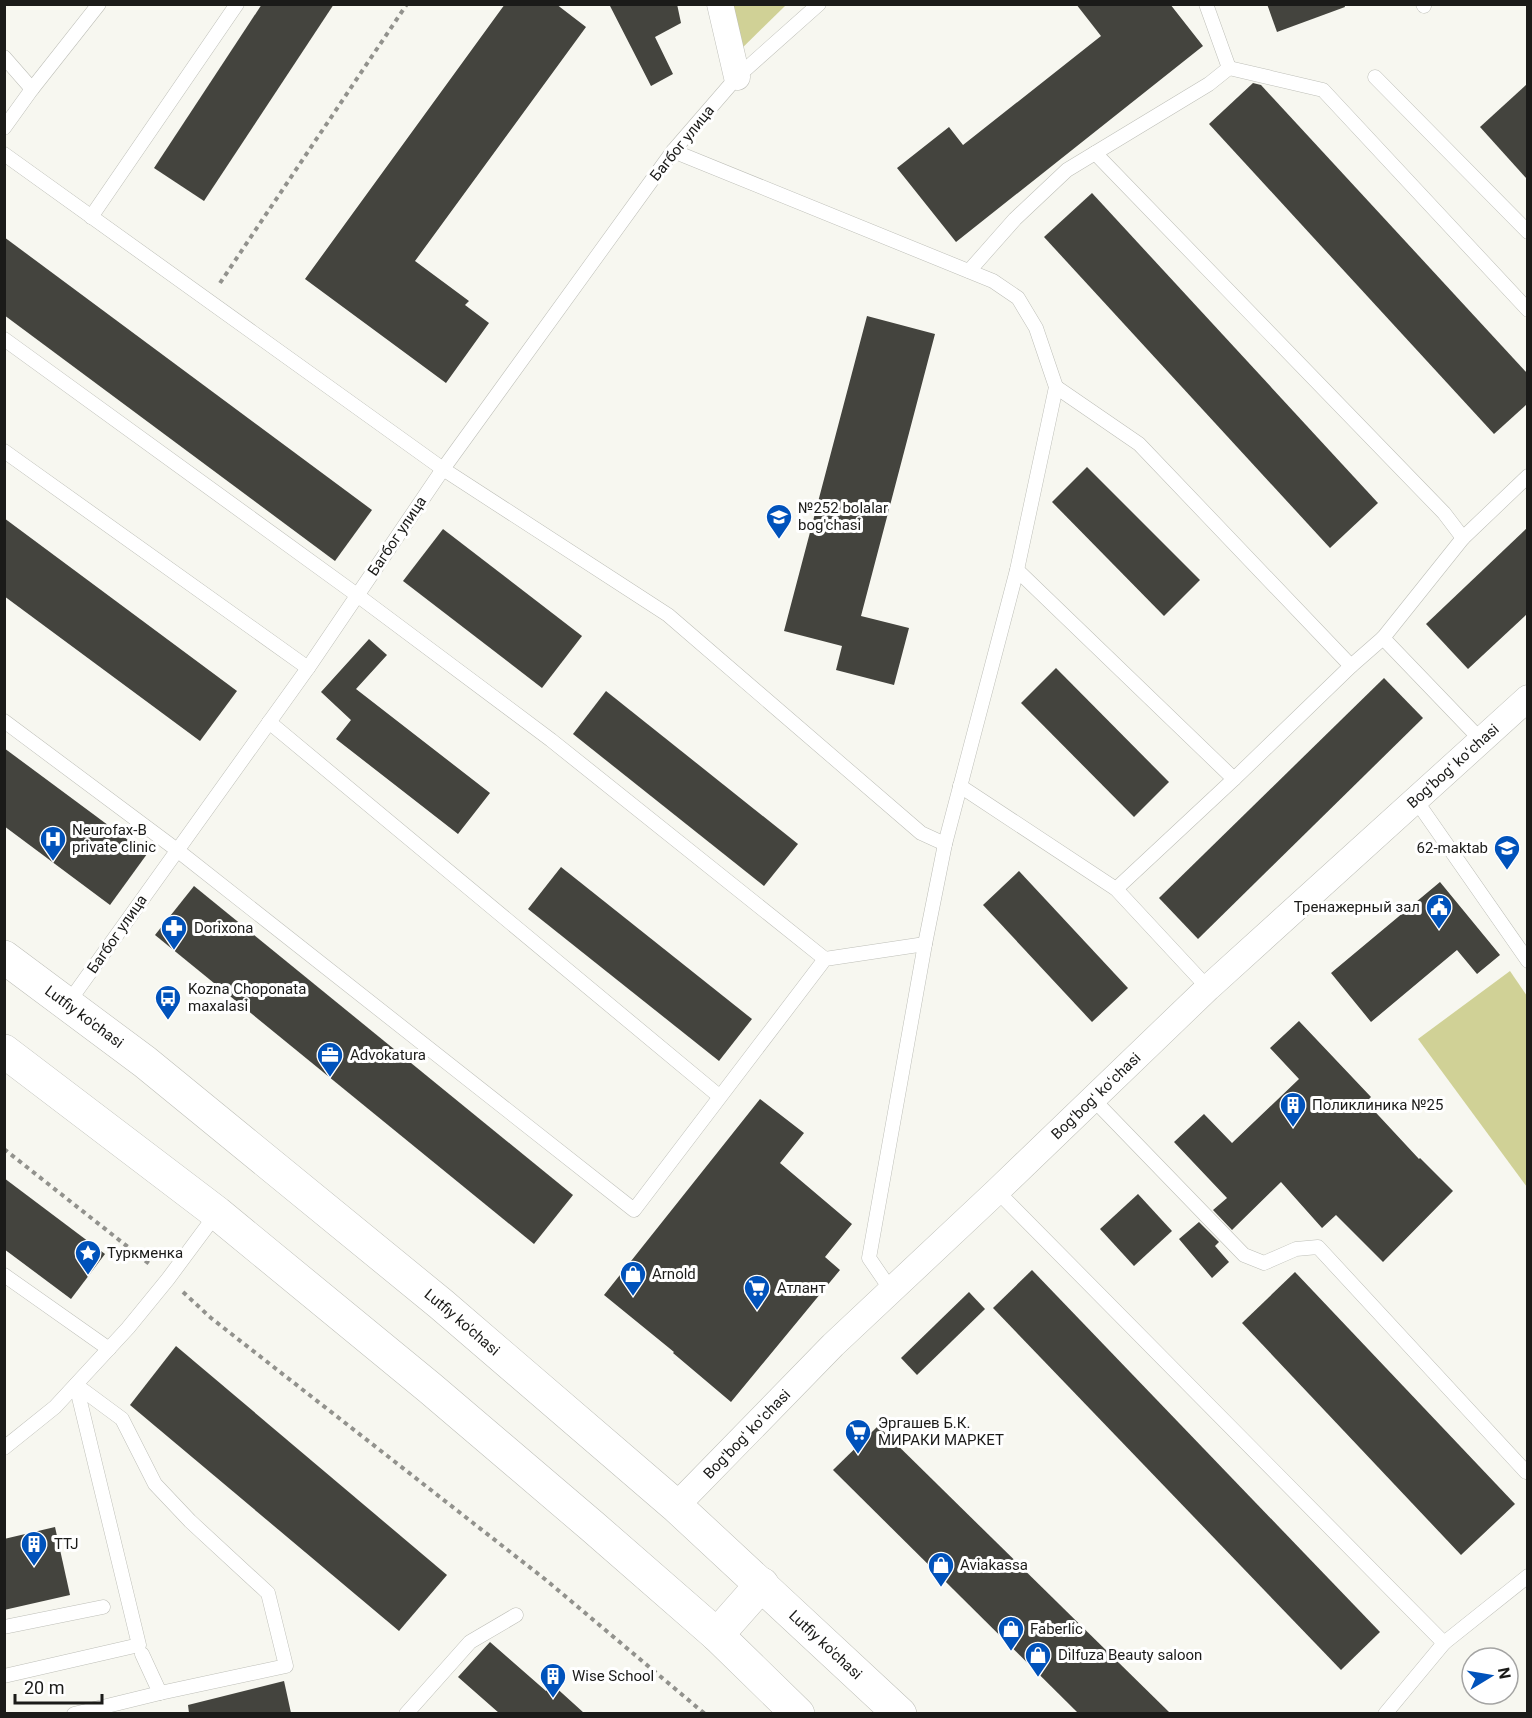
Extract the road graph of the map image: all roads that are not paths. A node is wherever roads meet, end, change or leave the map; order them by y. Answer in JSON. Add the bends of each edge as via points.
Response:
{"nodes":[{"id":1,"x":99,"y":4,"type":"edge"},
{"id":2,"x":237,"y":4,"type":"edge"},
{"id":3,"x":720,"y":4,"type":"edge"},
{"id":4,"x":819,"y":4,"type":"edge"},
{"id":5,"x":1206,"y":4,"type":"edge"},
{"id":6,"x":4,"y":57,"type":"edge"},
{"id":7,"x":1229,"y":68,"type":"junction"},
{"id":8,"x":737,"y":77,"type":"junction"},
{"id":9,"x":1375,"y":77,"type":"dead end"},
{"id":10,"x":32,"y":89,"type":"junction"},
{"id":11,"x":4,"y":128,"type":"edge"},
{"id":12,"x":673,"y":151,"type":"junction"},
{"id":13,"x":1095,"y":153,"type":"junction"},
{"id":14,"x":4,"y":154,"type":"edge"},
{"id":15,"x":91,"y":217,"type":"junction"},
{"id":16,"x":1527,"y":232,"type":"edge"},
{"id":17,"x":969,"y":271,"type":"junction"},
{"id":18,"x":1527,"y":310,"type":"edge"},
{"id":19,"x":4,"y":339,"type":"edge"},
{"id":20,"x":1056,"y":387,"type":"junction"},
{"id":21,"x":4,"y":451,"type":"edge"},
{"id":22,"x":443,"y":469,"type":"junction"},
{"id":23,"x":1527,"y":476,"type":"edge"},
{"id":24,"x":1463,"y":538,"type":"junction"},
{"id":25,"x":1017,"y":570,"type":"junction"},
{"id":26,"x":357,"y":595,"type":"junction"},
{"id":27,"x":1383,"y":638,"type":"junction"},
{"id":28,"x":1351,"y":666,"type":"junction"},
{"id":29,"x":308,"y":668,"type":"junction"},
{"id":30,"x":1527,"y":698,"type":"edge"},
{"id":31,"x":4,"y":721,"type":"edge"},
{"id":32,"x":269,"y":722,"type":"junction"},
{"id":33,"x":1481,"y":740,"type":"junction"},
{"id":34,"x":1234,"y":779,"type":"junction"},
{"id":35,"x":960,"y":786,"type":"junction"},
{"id":36,"x":1415,"y":799,"type":"junction"},
{"id":37,"x":945,"y":844,"type":"junction"},
{"id":38,"x":177,"y":850,"type":"junction"},
{"id":39,"x":1116,"y":889,"type":"junction"},
{"id":40,"x":924,"y":944,"type":"junction"},
{"id":41,"x":4,"y":957,"type":"edge"},
{"id":42,"x":825,"y":959,"type":"junction"},
{"id":43,"x":1527,"y":962,"type":"edge"},
{"id":44,"x":1208,"y":988,"type":"junction"},
{"id":45,"x":68,"y":1003,"type":"junction"},
{"id":46,"x":4,"y":1051,"type":"edge"},
{"id":47,"x":719,"y":1096,"type":"junction"},
{"id":48,"x":1093,"y":1099,"type":"junction"},
{"id":49,"x":997,"y":1191,"type":"junction"},
{"id":50,"x":218,"y":1213,"type":"junction"},
{"id":51,"x":4,"y":1275,"type":"edge"},
{"id":52,"x":891,"y":1290,"type":"junction"},
{"id":53,"x":109,"y":1349,"type":"junction"},
{"id":54,"x":76,"y":1385,"type":"junction"},
{"id":55,"x":4,"y":1448,"type":"edge"},
{"id":56,"x":1526,"y":1472,"type":"dead end"},
{"id":57,"x":676,"y":1506,"type":"junction"},
{"id":58,"x":1527,"y":1576,"type":"edge"},
{"id":59,"x":762,"y":1584,"type":"junction"},
{"id":60,"x":103,"y":1606,"type":"dead end"},
{"id":61,"x":516,"y":1615,"type":"dead end"},
{"id":62,"x":4,"y":1628,"type":"edge"},
{"id":63,"x":717,"y":1635,"type":"junction"},
{"id":64,"x":1444,"y":1643,"type":"junction"},
{"id":65,"x":142,"y":1654,"type":"dead end"},
{"id":66,"x":4,"y":1676,"type":"edge"},
{"id":67,"x":160,"y":1693,"type":"junction"},
{"id":68,"x":74,"y":1713,"type":"edge"},
{"id":69,"x":406,"y":1713,"type":"edge"},
{"id":70,"x":798,"y":1713,"type":"edge"},
{"id":71,"x":900,"y":1713,"type":"edge"},
{"id":72,"x":1385,"y":1713,"type":"edge"}],
"edges":[{"from":1,"to":10,"type":"lane"},
{"from":2,"to":15,"type":"lane"},
{"from":3,"to":8,"type":"street"},
{"from":4,"to":8,"type":"lane","name":"Багбог улица"},
{"from":5,"to":7,"type":"lane"},
{"from":6,"to":10,"type":"lane"},
{"from":7,"to":13,"type":"lane"},
{"from":7,"to":18,"type":"lane","via":[[1323,90]]},
{"from":8,"to":12,"type":"lane","name":"Багбог улица"},
{"from":9,"to":16,"type":"lane"},
{"from":10,"to":11,"type":"lane"},
{"from":12,"to":17,"type":"lane"},
{"from":12,"to":22,"type":"lane","name":"Багбог улица"},
{"from":13,"to":17,"type":"lane","via":[[1067,170],[1015,219]]},
{"from":13,"to":24,"type":"lane","via":[[1444,513]]},
{"from":14,"to":15,"type":"lane"},
{"from":15,"to":22,"type":"lane"},
{"from":17,"to":20,"type":"lane","via":[[993,280],[1018,298],[1036,328]]},
{"from":19,"to":26,"type":"lane"},
{"from":20,"to":25,"type":"lane"},
{"from":20,"to":28,"type":"lane","via":[[1139,444]]},
{"from":21,"to":29,"type":"lane"},
{"from":22,"to":26,"type":"lane","name":"Багбог улица"},
{"from":22,"to":37,"type":"lane","via":[[668,615],[921,833]]},
{"from":23,"to":24,"type":"lane"},
{"from":24,"to":27,"type":"lane"},
{"from":25,"to":34,"type":"lane"},
{"from":25,"to":35,"type":"lane"},
{"from":26,"to":29,"type":"lane","name":"Багбог улица"},
{"from":26,"to":42,"type":"lane","via":[[551,740]]},
{"from":27,"to":28,"type":"lane"},
{"from":27,"to":33,"type":"lane"},
{"from":28,"to":34,"type":"lane"},
{"from":29,"to":32,"type":"lane","name":"Багбог улица"},
{"from":30,"to":33,"type":"street","name":"Bogʻbogʻ koʻchasi"},
{"from":31,"to":38,"type":"lane"},
{"from":32,"to":38,"type":"lane","name":"Багбог улица"},
{"from":32,"to":47,"type":"lane"},
{"from":33,"to":36,"type":"street","name":"Bogʻbogʻ koʻchasi"},
{"from":34,"to":39,"type":"lane"},
{"from":35,"to":37,"type":"lane"},
{"from":35,"to":39,"type":"lane"},
{"from":36,"to":43,"type":"lane"},
{"from":36,"to":44,"type":"street","name":"Bogʻbogʻ koʻchasi"},
{"from":37,"to":40,"type":"lane"},
{"from":38,"to":45,"type":"lane","name":"Багбог улица"},
{"from":38,"to":47,"type":"lane","via":[[634,1210]]},
{"from":39,"to":44,"type":"lane"},
{"from":40,"to":42,"type":"lane"},
{"from":40,"to":52,"type":"lane","via":[[869,1258]]},
{"from":41,"to":45,"type":"main road","name":"Lutfiy ko'chasi"},
{"from":42,"to":47,"type":"lane"},
{"from":44,"to":48,"type":"street","name":"Bogʻbogʻ koʻchasi"},
{"from":45,"to":57,"type":"main road","name":"Lutfiy ko'chasi","via":[[405,1274]]},
{"from":46,"to":50,"type":"main road"},
{"from":48,"to":49,"type":"street","name":"Bogʻbogʻ koʻchasi"},
{"from":48,"to":56,"type":"lane","via":[[1244,1255],[1264,1263],[1296,1249],[1318,1247]]},
{"from":49,"to":52,"type":"street","name":"Bogʻbogʻ koʻchasi"},
{"from":49,"to":64,"type":"lane"},
{"from":50,"to":53,"type":"lane"},
{"from":50,"to":63,"type":"main road"},
{"from":51,"to":53,"type":"lane"},
{"from":52,"to":57,"type":"street","name":"Bogʻbogʻ koʻchasi"},
{"from":53,"to":54,"type":"lane"},
{"from":54,"to":55,"type":"lane"},
{"from":54,"to":66,"type":"lane","via":[[139,1645]]},
{"from":54,"to":67,"type":"lane","via":[[122,1419],[155,1484],[268,1593],[286,1666]]},
{"from":57,"to":59,"type":"main road","name":"Lutfiy ko'chasi"},
{"from":58,"to":64,"type":"lane"},
{"from":59,"to":63,"type":"main road"},
{"from":59,"to":71,"type":"main road","name":"Lutfiy ko'chasi"},
{"from":60,"to":62,"type":"lane"},
{"from":61,"to":69,"type":"lane","via":[[470,1642]]},
{"from":63,"to":70,"type":"main road"},
{"from":64,"to":72,"type":"lane"},
{"from":65,"to":67,"type":"lane"},
{"from":67,"to":68,"type":"lane"}]}
